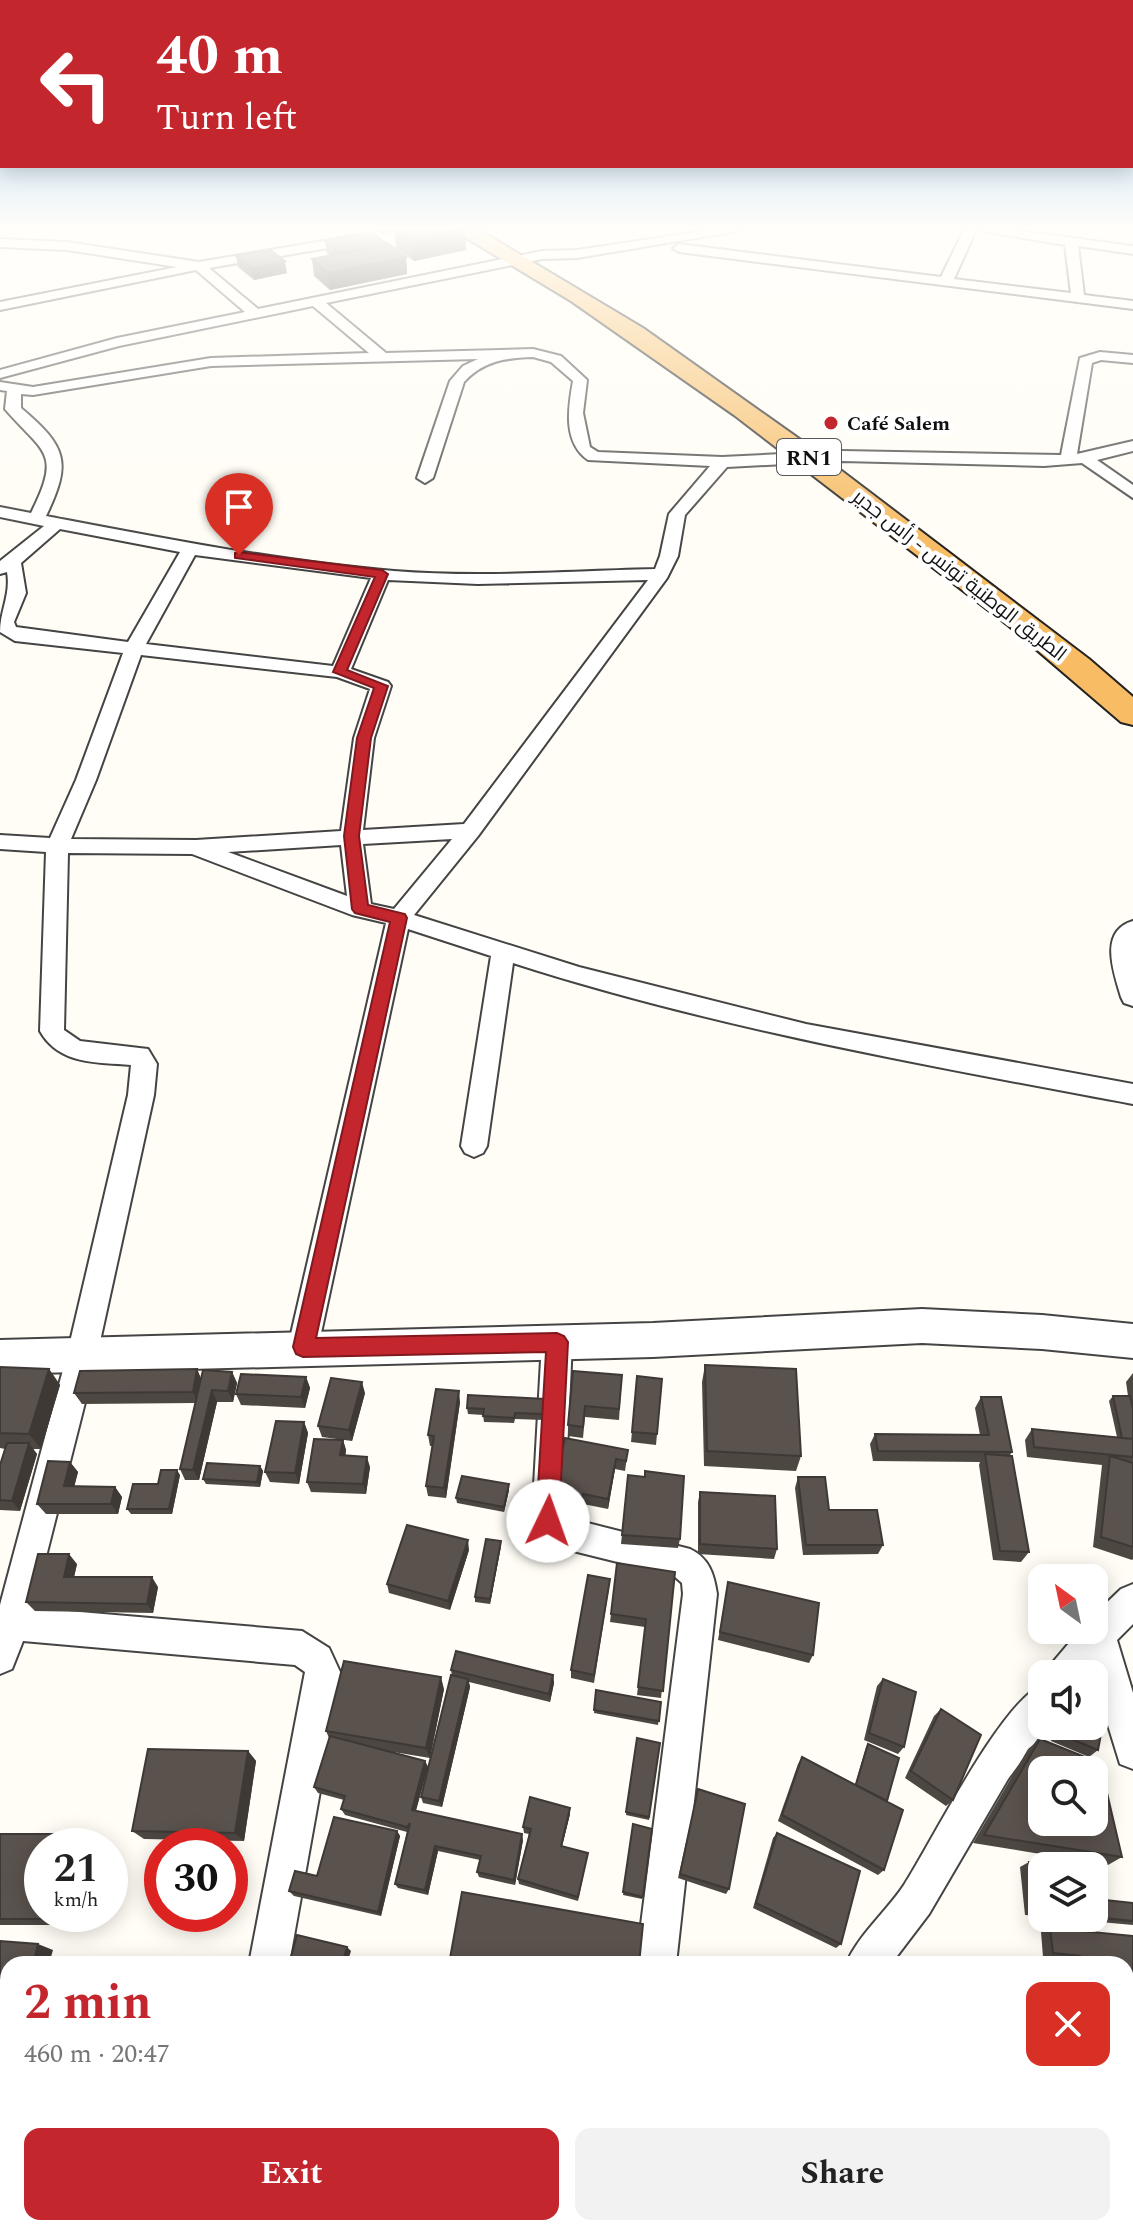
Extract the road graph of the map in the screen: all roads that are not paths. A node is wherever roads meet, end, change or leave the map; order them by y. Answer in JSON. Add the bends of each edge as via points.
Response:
{"nodes":[{"id":1,"x":155,"y":334,"type":"edge"},
{"id":2,"x":355,"y":334,"type":"edge"},
{"id":3,"x":640,"y":334,"type":"edge"},
{"id":4,"x":665,"y":334,"type":"edge"},
{"id":5,"x":498,"y":354,"type":"junction"},
{"id":6,"x":380,"y":355,"type":"junction"},
{"id":7,"x":1133,"y":359,"type":"edge"},
{"id":8,"x":0,"y":374,"type":"edge"},
{"id":9,"x":7,"y":388,"type":"edge"},
{"id":10,"x":6,"y":414,"type":"edge"},
{"id":11,"x":1133,"y":446,"type":"edge"},
{"id":12,"x":842,"y":456,"type":"junction"},
{"id":13,"x":811,"y":458,"type":"junction"},
{"id":14,"x":1076,"y":459,"type":"junction"},
{"id":15,"x":722,"y":462,"type":"junction"},
{"id":16,"x":425,"y":478,"type":"dead end"},
{"id":17,"x":1133,"y":493,"type":"edge"},
{"id":18,"x":0,"y":512,"type":"edge"},
{"id":19,"x":36,"y":520,"type":"junction"},
{"id":20,"x":55,"y":524,"type":"junction"},
{"id":21,"x":190,"y":549,"type":"junction"},
{"id":22,"x":6,"y":566,"type":"edge"},
{"id":23,"x":382,"y":574,"type":"junction"},
{"id":24,"x":661,"y":574,"type":"junction"},
{"id":25,"x":1027,"y":593,"type":"dead end"},
{"id":26,"x":135,"y":647,"type":"junction"},
{"id":27,"x":340,"y":672,"type":"junction"},
{"id":28,"x":1133,"y":715,"type":"edge"},
{"id":29,"x":470,"y":831,"type":"junction"},
{"id":30,"x":351,"y":836,"type":"junction"},
{"id":31,"x":0,"y":842,"type":"edge"},
{"id":32,"x":57,"y":846,"type":"junction"},
{"id":33,"x":194,"y":847,"type":"junction"},
{"id":34,"x":360,"y":909,"type":"junction"},
{"id":35,"x":399,"y":918,"type":"junction"},
{"id":36,"x":1133,"y":929,"type":"edge"},
{"id":37,"x":503,"y":951,"type":"junction"},
{"id":38,"x":1133,"y":997,"type":"edge"},
{"id":39,"x":1133,"y":1094,"type":"edge"},
{"id":40,"x":474,"y":1146,"type":"dead end"},
{"id":41,"x":1133,"y":1341,"type":"edge"},
{"id":42,"x":557,"y":1342,"type":"junction"},
{"id":43,"x":303,"y":1347,"type":"junction"},
{"id":44,"x":82,"y":1355,"type":"junction"},
{"id":45,"x":0,"y":1357,"type":"edge"},
{"id":46,"x":1133,"y":1601,"type":"edge"},
{"id":47,"x":12,"y":1623,"type":"junction"},
{"id":48,"x":1108,"y":1625,"type":"edge"},
{"id":49,"x":1090,"y":1644,"type":"edge"},
{"id":50,"x":1101,"y":1644,"type":"edge"},
{"id":51,"x":0,"y":1657,"type":"edge"},
{"id":52,"x":1077,"y":1660,"type":"edge"},
{"id":53,"x":1028,"y":1722,"type":"edge"},
{"id":54,"x":1133,"y":1751,"type":"edge"},
{"id":55,"x":271,"y":1956,"type":"edge"},
{"id":56,"x":657,"y":1956,"type":"edge"},
{"id":57,"x":872,"y":1956,"type":"edge"}],
"edges":[{"from":1,"to":8,"type":"street"},
{"from":2,"to":6,"type":"street"},
{"from":3,"to":13,"type":"highway","name":"الطريق الوطنية تونس - رأس جدير","number":"RN1"},
{"from":4,"to":12,"type":"highway","name":"الطريق الوطنية تونس - رأس جدير","number":"RN1"},
{"from":5,"to":6,"type":"street"},
{"from":5,"to":15,"type":"street","via":[[551,356],[580,380],[576,423],[583,449],[594,457]]},
{"from":5,"to":16,"type":"street","via":[[457,381]]},
{"from":6,"to":9,"type":"street","via":[[211,362],[60,388]]},
{"from":7,"to":14,"type":"street","via":[[1100,356],[1085,361]]},
{"from":9,"to":10,"type":"street"},
{"from":10,"to":19,"type":"street","via":[[30,423],[50,451],[56,471]]},
{"from":11,"to":14,"type":"street"},
{"from":12,"to":13,"type":"street"},
{"from":12,"to":14,"type":"street"},
{"from":12,"to":25,"type":"highway","name":"الطريق الوطنية تونس - رأس جدير","number":"RN1"},
{"from":13,"to":15,"type":"street"},
{"from":13,"to":28,"type":"highway","name":"الطريق الوطنية تونس - رأس جدير","number":"RN1","via":[[1020,619]]},
{"from":14,"to":17,"type":"street"},
{"from":15,"to":24,"type":"street","via":[[677,514]]},
{"from":18,"to":19,"type":"street"},
{"from":19,"to":20,"type":"street"},
{"from":20,"to":21,"type":"street"},
{"from":20,"to":22,"type":"street"},
{"from":21,"to":23,"type":"street"},
{"from":21,"to":26,"type":"street"},
{"from":22,"to":26,"type":"street","via":[[20,584],[5,622],[15,635]]},
{"from":23,"to":24,"type":"street","via":[[478,579]]},
{"from":23,"to":27,"type":"street"},
{"from":24,"to":29,"type":"street"},
{"from":26,"to":27,"type":"street"},
{"from":26,"to":32,"type":"street"},
{"from":27,"to":30,"type":"street","via":[[376,682],[382,690],[364,738]]},
{"from":29,"to":30,"type":"street"},
{"from":29,"to":35,"type":"street"},
{"from":30,"to":33,"type":"street"},
{"from":30,"to":34,"type":"street"},
{"from":31,"to":32,"type":"street"},
{"from":32,"to":33,"type":"street"},
{"from":32,"to":44,"type":"street","via":[[52,1031],[66,1048],[139,1056],[144,1064]]},
{"from":33,"to":34,"type":"street"},
{"from":34,"to":35,"type":"street"},
{"from":35,"to":37,"type":"street"},
{"from":35,"to":43,"type":"street"},
{"from":36,"to":38,"type":"street","via":[[1120,949]]},
{"from":37,"to":39,"type":"street","via":[[806,1033]]},
{"from":37,"to":40,"type":"street"},
{"from":41,"to":42,"type":"street","via":[[922,1326]]},
{"from":42,"to":43,"type":"street"},
{"from":42,"to":56,"type":"street","via":[[548,1521],[553,1530],[678,1561],[698,1575],[700,1594]]},
{"from":43,"to":44,"type":"street"},
{"from":44,"to":45,"type":"street"},
{"from":44,"to":47,"type":"street"},
{"from":46,"to":48,"type":"street"},
{"from":47,"to":51,"type":"street"},
{"from":47,"to":55,"type":"street","via":[[302,1648],[317,1660],[324,1674]]},
{"from":49,"to":52,"type":"street"},
{"from":50,"to":54,"type":"street"},
{"from":53,"to":57,"type":"street","via":[[995,1766],[916,1901]]}]}
